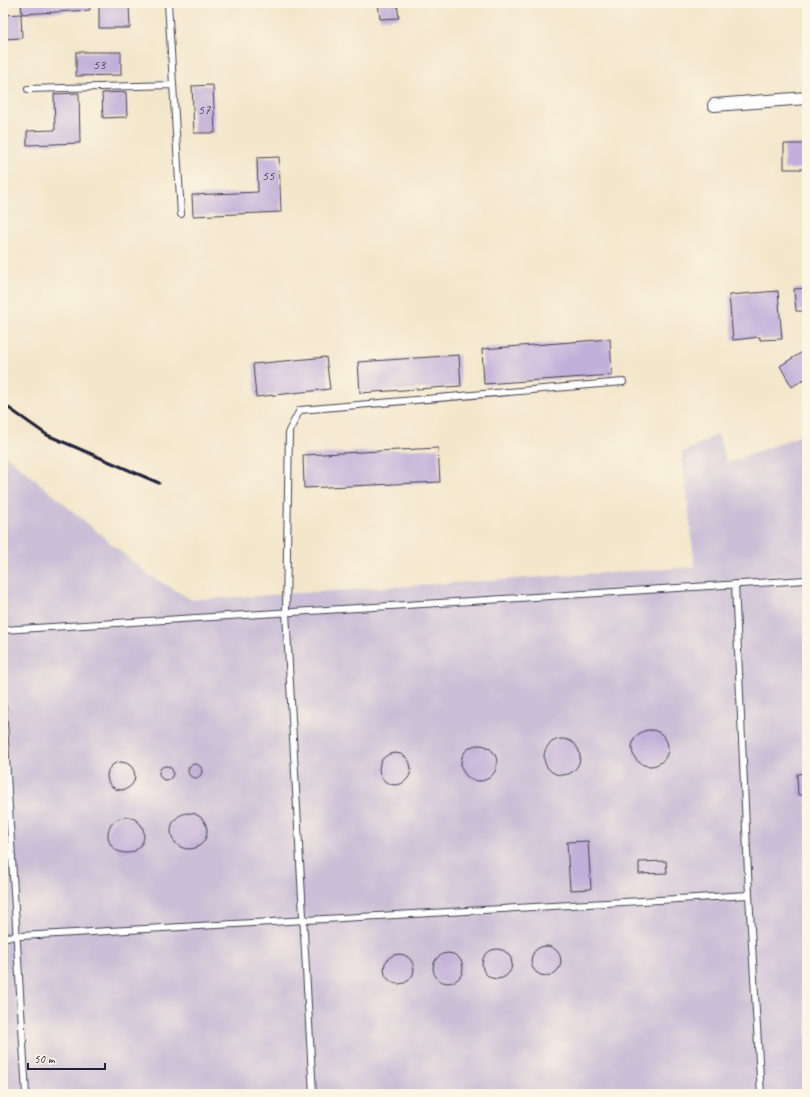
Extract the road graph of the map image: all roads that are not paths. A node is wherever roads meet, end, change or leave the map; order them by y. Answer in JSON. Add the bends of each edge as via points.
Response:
{"nodes":[{"id":1,"x":168,"y":3,"type":"edge"},
{"id":2,"x":173,"y":85,"type":"junction"},
{"id":3,"x":28,"y":89,"type":"dead end"},
{"id":4,"x":807,"y":98,"type":"edge"},
{"id":5,"x":714,"y":104,"type":"dead end"},
{"id":6,"x":181,"y":214,"type":"dead end"},
{"id":7,"x":623,"y":382,"type":"dead end"},
{"id":8,"x":807,"y":580,"type":"edge"},
{"id":9,"x":735,"y":584,"type":"junction"},
{"id":10,"x":286,"y":612,"type":"junction"},
{"id":11,"x":3,"y":630,"type":"edge"},
{"id":12,"x":3,"y":708,"type":"edge"},
{"id":13,"x":749,"y":895,"type":"junction"},
{"id":14,"x":304,"y":920,"type":"junction"},
{"id":15,"x":17,"y":936,"type":"junction"},
{"id":16,"x":3,"y":937,"type":"edge"},
{"id":17,"x":26,"y":1094,"type":"edge"},
{"id":18,"x":313,"y":1094,"type":"edge"},
{"id":19,"x":761,"y":1094,"type":"edge"}],
"edges":[{"from":1,"to":2,"type":"lane"},
{"from":2,"to":3,"type":"lane"},
{"from":2,"to":6,"type":"lane"},
{"from":4,"to":5,"type":"street"},
{"from":7,"to":10,"type":"lane","via":[[300,410],[289,431]]},
{"from":8,"to":9,"type":"lane"},
{"from":9,"to":10,"type":"lane"},
{"from":9,"to":13,"type":"lane"},
{"from":10,"to":11,"type":"lane"},
{"from":10,"to":14,"type":"lane"},
{"from":12,"to":15,"type":"lane"},
{"from":13,"to":14,"type":"lane"},
{"from":13,"to":19,"type":"lane"},
{"from":14,"to":15,"type":"lane"},
{"from":14,"to":18,"type":"lane"},
{"from":15,"to":16,"type":"lane"},
{"from":15,"to":17,"type":"lane"}]}
